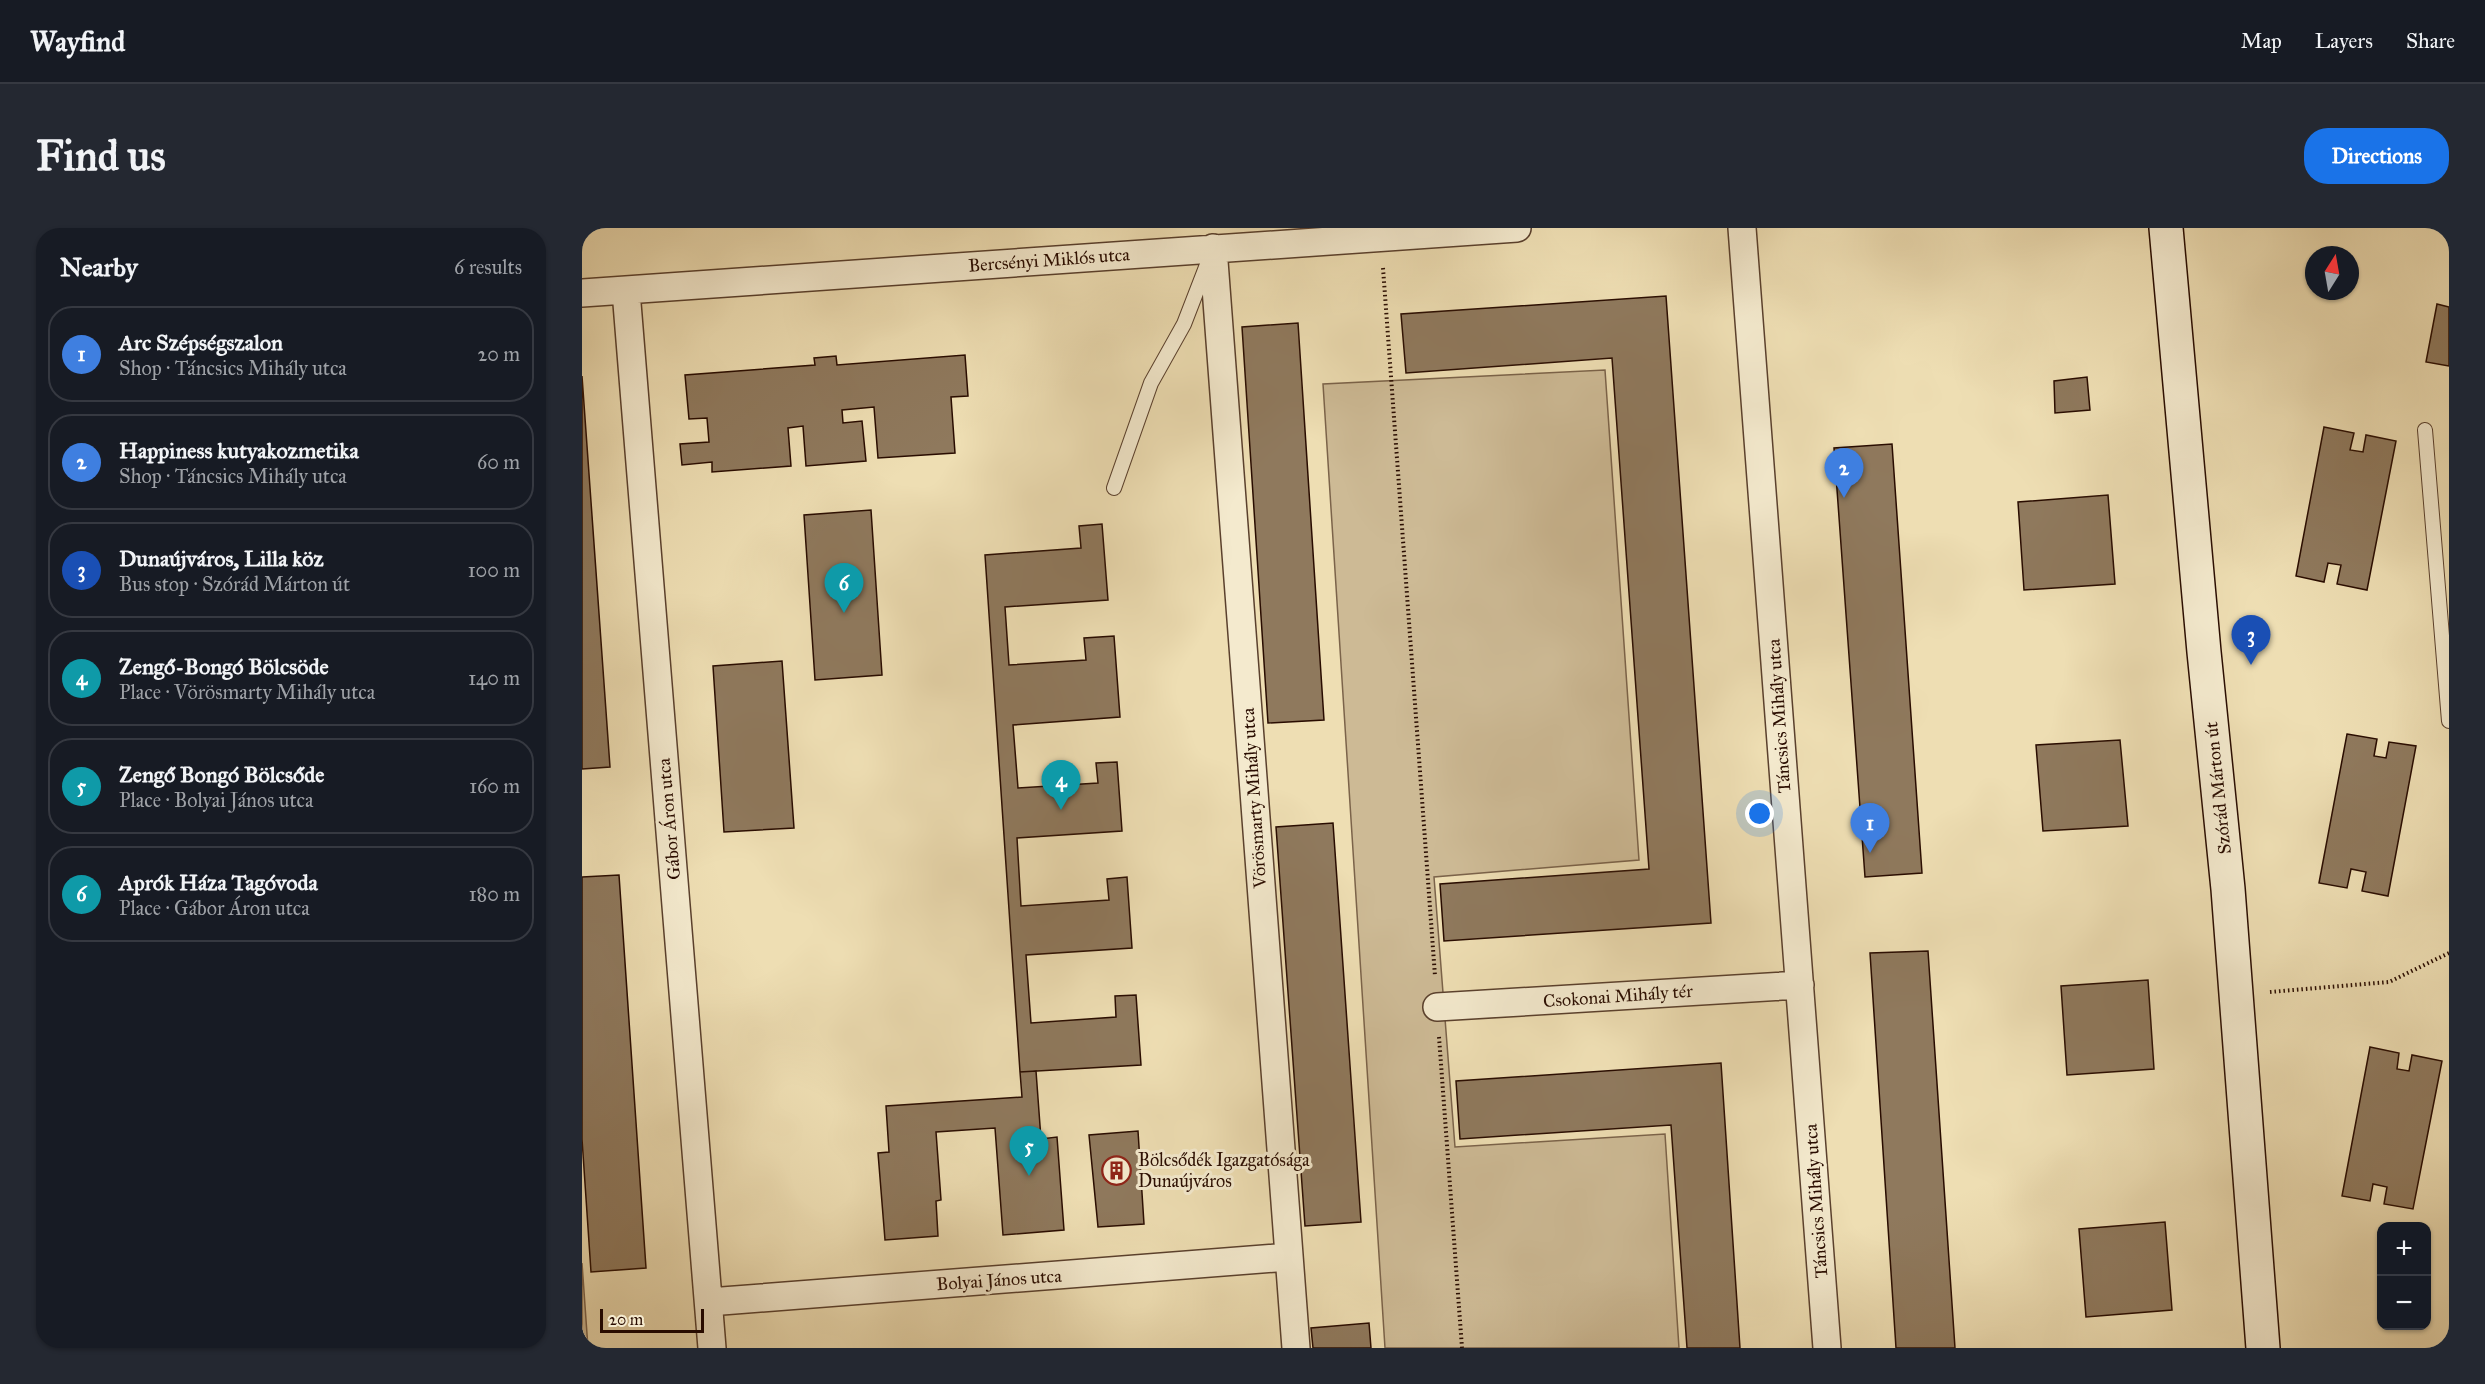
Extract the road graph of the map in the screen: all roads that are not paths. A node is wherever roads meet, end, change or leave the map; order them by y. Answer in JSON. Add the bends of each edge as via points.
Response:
{"nodes":[{"id":1,"x":1517,"y":228,"type":"edge"},
{"id":2,"x":1742,"y":228,"type":"edge"},
{"id":3,"x":2166,"y":228,"type":"edge"},
{"id":4,"x":1213,"y":248,"type":"junction"},
{"id":5,"x":626,"y":291,"type":"junction"},
{"id":6,"x":582,"y":293,"type":"edge"},
{"id":7,"x":2425,"y":430,"type":"dead end"},
{"id":8,"x":1114,"y":488,"type":"dead end"},
{"id":9,"x":2449,"y":721,"type":"edge"},
{"id":10,"x":1800,"y":985,"type":"junction"},
{"id":11,"x":1437,"y":1007,"type":"road end"},
{"id":12,"x":1289,"y":1257,"type":"junction"},
{"id":13,"x":709,"y":1302,"type":"junction"},
{"id":14,"x":712,"y":1348,"type":"edge"},
{"id":15,"x":1296,"y":1348,"type":"edge"},
{"id":16,"x":1827,"y":1348,"type":"edge"},
{"id":17,"x":2263,"y":1348,"type":"edge"}],
"edges":[{"from":1,"to":4,"type":"street","name":"Bercsényi Miklós utca"},
{"from":2,"to":10,"type":"street","name":"Táncsics Mihály utca"},
{"from":3,"to":17,"type":"street","name":"Szórád Márton út","via":[[2236,995]]},
{"from":4,"to":5,"type":"street","name":"Bercsényi Miklós utca"},
{"from":4,"to":8,"type":"lane","via":[[1184,324],[1151,383]]},
{"from":4,"to":12,"type":"street","name":"Vörösmarty Mihály utca"},
{"from":5,"to":6,"type":"street","name":"Bercsényi Miklós utca"},
{"from":5,"to":13,"type":"street","name":"Gábor Áron utca"},
{"from":7,"to":9,"type":"lane"},
{"from":10,"to":11,"type":"street","name":"Csokonai Mihály tér"},
{"from":10,"to":16,"type":"street","name":"Táncsics Mihály utca"},
{"from":12,"to":13,"type":"street","name":"Bolyai János utca"},
{"from":12,"to":15,"type":"street","name":"Vörösmarty Mihály utca"},
{"from":13,"to":14,"type":"street","name":"Gábor Áron utca"}]}
